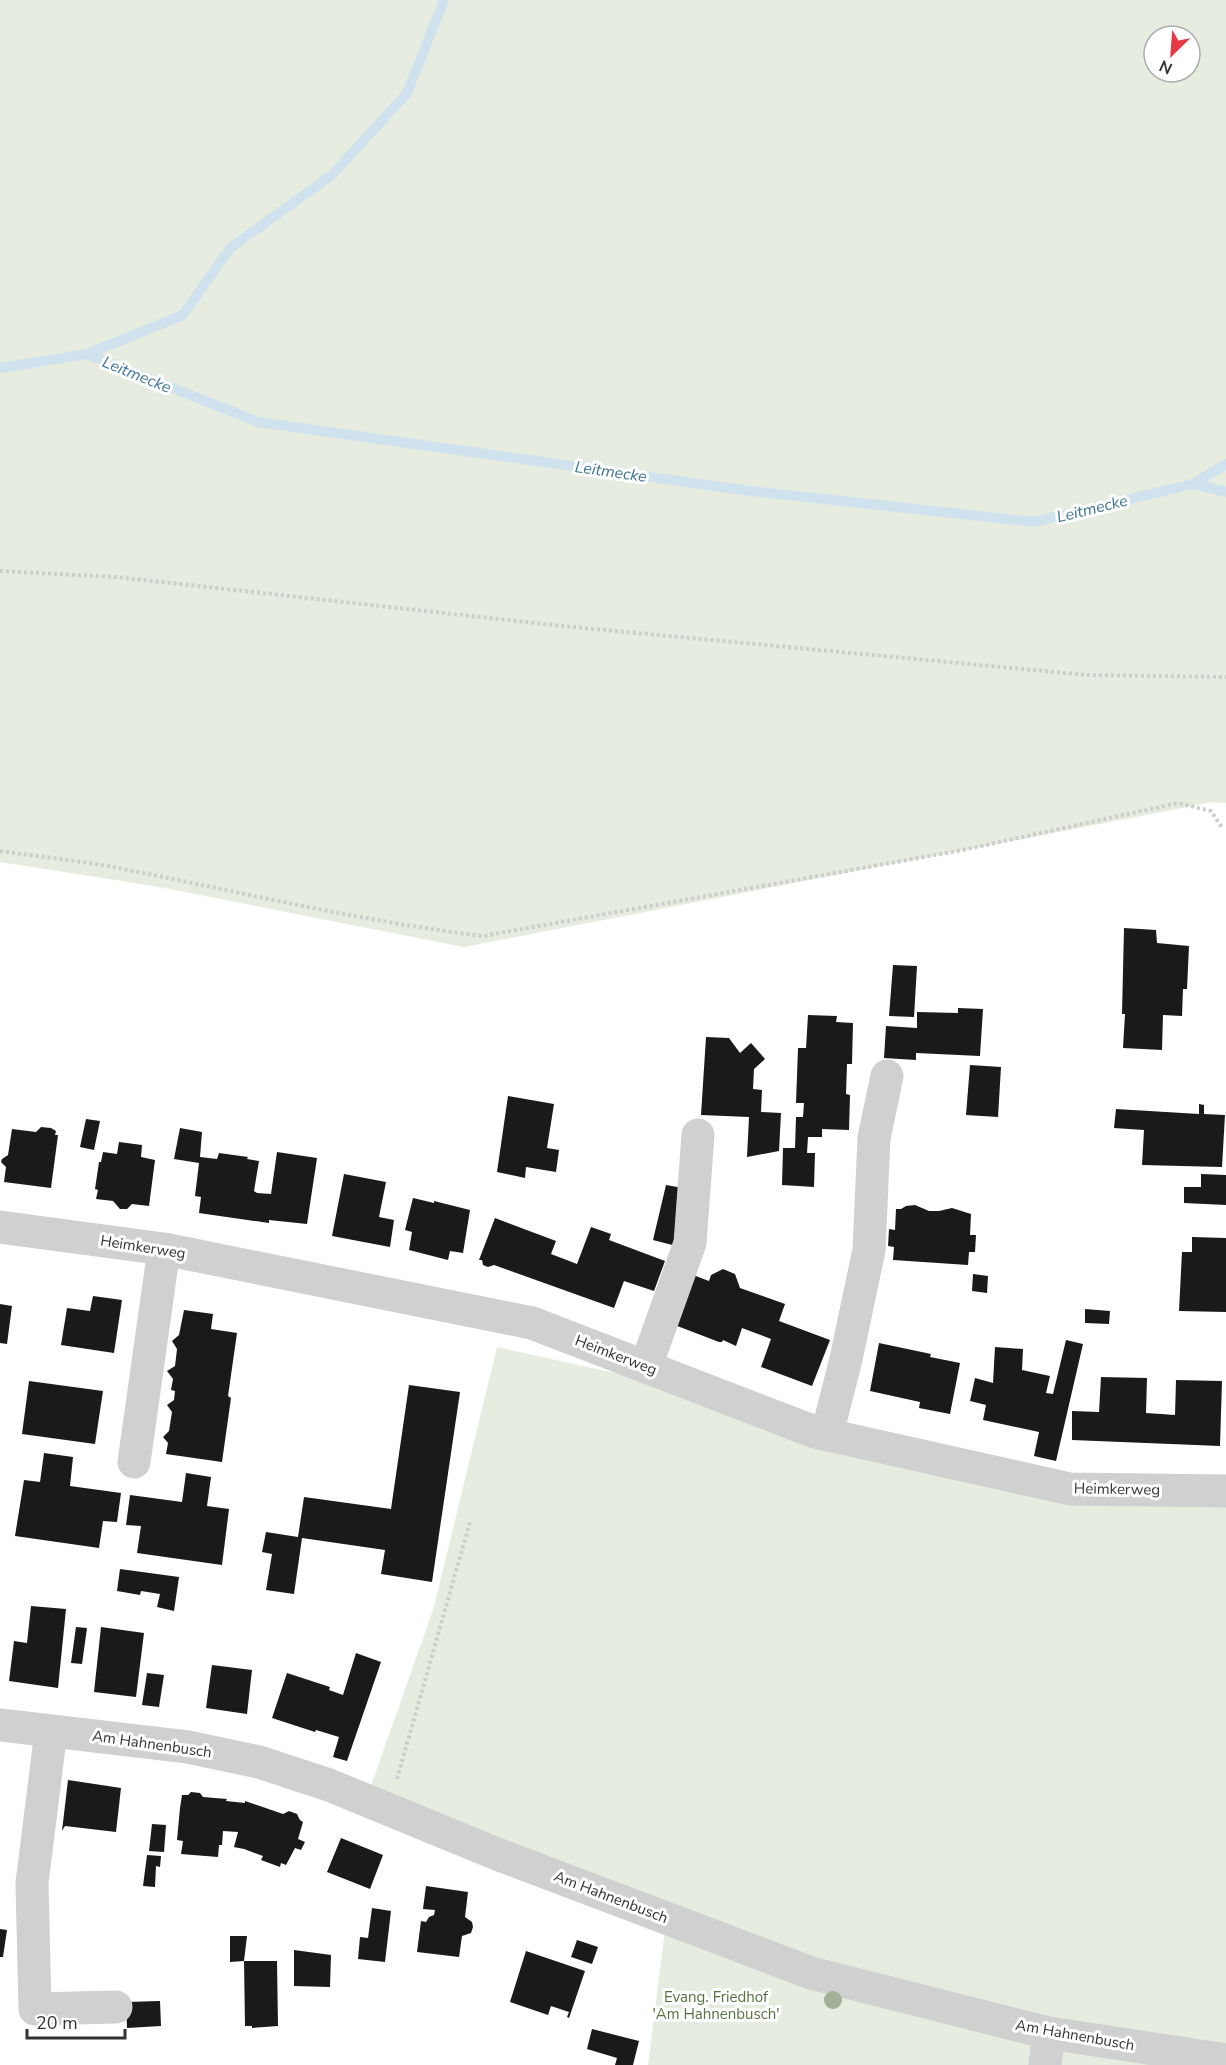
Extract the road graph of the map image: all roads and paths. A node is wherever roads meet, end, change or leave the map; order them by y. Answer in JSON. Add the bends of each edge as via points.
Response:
{"nodes":[{"id":1,"x":0,"y":572,"type":"edge"},
{"id":2,"x":1226,"y":676,"type":"edge"},
{"id":3,"x":1223,"y":829,"type":"dead end"},
{"id":4,"x":0,"y":851,"type":"edge"},
{"id":5,"x":887,"y":1076,"type":"dead end"},
{"id":6,"x":698,"y":1135,"type":"dead end"},
{"id":7,"x":0,"y":1227,"type":"edge"},
{"id":8,"x":164,"y":1249,"type":"junction"},
{"id":9,"x":646,"y":1366,"type":"junction"},
{"id":10,"x":827,"y":1434,"type":"junction"},
{"id":11,"x":134,"y":1462,"type":"dead end"},
{"id":12,"x":1226,"y":1491,"type":"edge"},
{"id":13,"x":470,"y":1522,"type":"dead end"},
{"id":14,"x":0,"y":1725,"type":"edge"},
{"id":15,"x":51,"y":1731,"type":"junction"},
{"id":16,"x":388,"y":1809,"type":"junction"},
{"id":17,"x":116,"y":2007,"type":"dead end"},
{"id":18,"x":1049,"y":2033,"type":"junction"},
{"id":19,"x":1226,"y":2060,"type":"edge"},
{"id":20,"x":1045,"y":2065,"type":"edge"}],
"edges":[{"from":1,"to":2,"type":"path","via":[[116,577],[562,626],[1087,675]]},
{"from":3,"to":4,"type":"path","via":[[1211,811],[1178,804],[963,850],[483,936],[345,914],[105,866]]},
{"from":5,"to":10,"type":"street","via":[[874,1138],[869,1250]]},
{"from":6,"to":9,"type":"street","via":[[690,1243]]},
{"from":7,"to":8,"type":"street","name":"Heimkerweg"},
{"from":8,"to":9,"type":"street","name":"Heimkerweg","via":[[532,1323]]},
{"from":8,"to":11,"type":"street"},
{"from":9,"to":10,"type":"street","name":"Heimkerweg"},
{"from":10,"to":12,"type":"street","name":"Heimkerweg","via":[[1070,1489]]},
{"from":13,"to":16,"type":"path"},
{"from":14,"to":15,"type":"street","name":"Am Hahnenbusch"},
{"from":15,"to":16,"type":"street","name":"Am Hahnenbusch","via":[[188,1748],[259,1762]]},
{"from":15,"to":17,"type":"street","via":[[32,1884],[35,2009]]},
{"from":16,"to":18,"type":"street","name":"Am Hahnenbusch","via":[[811,1973]]},
{"from":18,"to":19,"type":"street","name":"Am Hahnenbusch"},
{"from":18,"to":20,"type":"street"}]}
